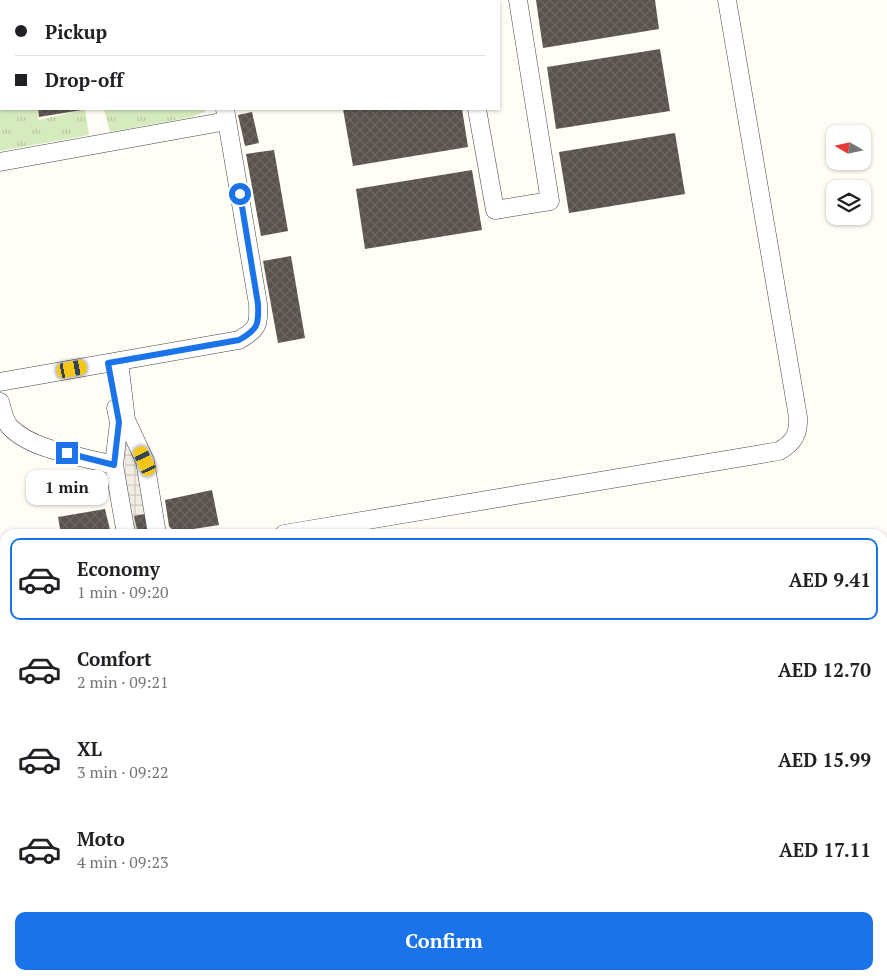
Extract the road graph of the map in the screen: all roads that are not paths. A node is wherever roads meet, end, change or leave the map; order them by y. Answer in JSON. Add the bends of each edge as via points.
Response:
{"nodes":[{"id":1,"x":518,"y":0,"type":"edge"},
{"id":2,"x":727,"y":0,"type":"edge"},
{"id":3,"x":477,"y":110,"type":"edge"},
{"id":4,"x":226,"y":115,"type":"edge"},
{"id":5,"x":0,"y":162,"type":"edge"},
{"id":6,"x":113,"y":362,"type":"junction"},
{"id":7,"x":0,"y":382,"type":"edge"},
{"id":8,"x":0,"y":402,"type":"edge"},
{"id":9,"x":114,"y":465,"type":"junction"},
{"id":10,"x":125,"y":529,"type":"edge"},
{"id":11,"x":156,"y":529,"type":"edge"},
{"id":12,"x":314,"y":529,"type":"edge"}],
"edges":[{"from":1,"to":3,"type":"lane","via":[[550,201],[495,210]]},
{"from":2,"to":12,"type":"lane","via":[[798,417],[799,428],[795,438],[780,451]]},
{"from":4,"to":5,"type":"lane"},
{"from":4,"to":6,"type":"lane","via":[[259,320],[253,332],[239,340]]},
{"from":6,"to":7,"type":"lane"},
{"from":6,"to":9,"type":"lane","via":[[119,422]]},
{"from":6,"to":11,"type":"lane","via":[[126,420],[145,461]]},
{"from":8,"to":9,"type":"lane","via":[[8,426],[35,445]]},
{"from":9,"to":10,"type":"lane"}]}
